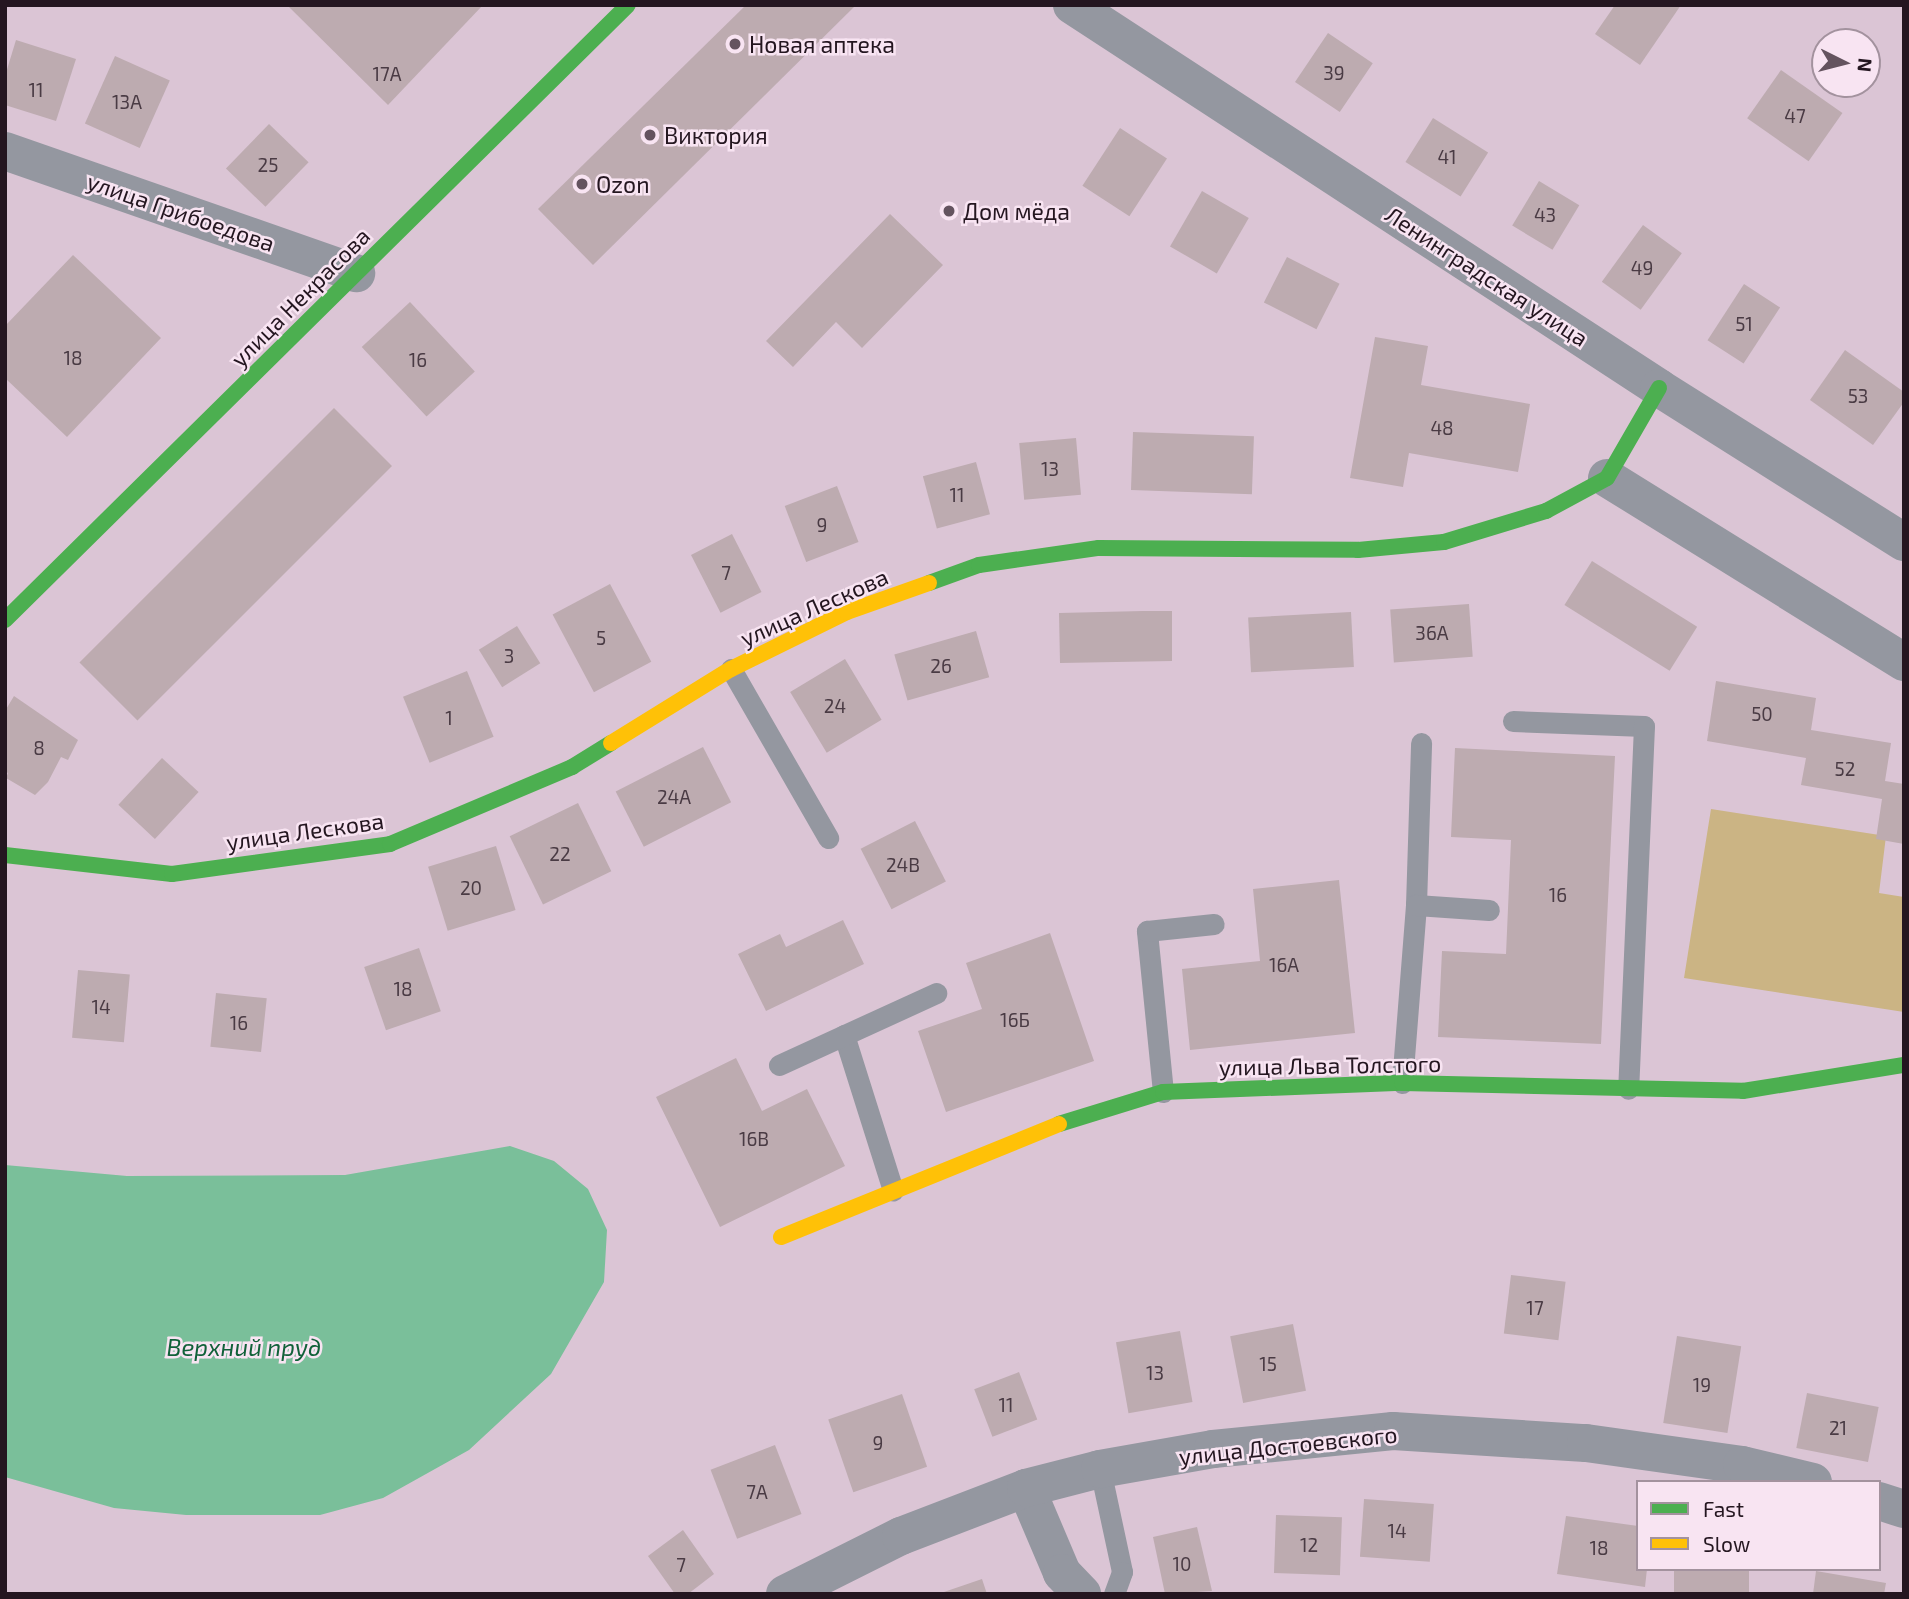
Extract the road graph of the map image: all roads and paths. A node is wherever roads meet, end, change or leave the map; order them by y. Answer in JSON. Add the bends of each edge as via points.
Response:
{"nodes":[{"id":1,"x":628,"y":5,"type":"edge"},
{"id":2,"x":1072,"y":5,"type":"edge"},
{"id":3,"x":5,"y":152,"type":"edge"},
{"id":4,"x":356,"y":273,"type":"junction"},
{"id":5,"x":1659,"y":388,"type":"junction"},
{"id":6,"x":1607,"y":478,"type":"junction"},
{"id":7,"x":1904,"y":542,"type":"edge"},
{"id":8,"x":5,"y":621,"type":"edge"},
{"id":9,"x":1904,"y":662,"type":"edge"},
{"id":10,"x":731,"y":669,"type":"junction"},
{"id":11,"x":1513,"y":721,"type":"dead end"},
{"id":12,"x":1421,"y":743,"type":"dead end"},
{"id":13,"x":828,"y":838,"type":"dead end"},
{"id":14,"x":5,"y":855,"type":"edge"},
{"id":15,"x":1416,"y":905,"type":"junction"},
{"id":16,"x":1489,"y":911,"type":"dead end"},
{"id":17,"x":1214,"y":925,"type":"dead end"},
{"id":18,"x":936,"y":993,"type":"dead end"},
{"id":19,"x":844,"y":1035,"type":"junction"},
{"id":20,"x":779,"y":1065,"type":"dead end"},
{"id":21,"x":1904,"y":1065,"type":"edge"},
{"id":22,"x":1402,"y":1083,"type":"junction"},
{"id":23,"x":1628,"y":1088,"type":"junction"},
{"id":24,"x":1163,"y":1092,"type":"junction"},
{"id":25,"x":893,"y":1191,"type":"junction"},
{"id":26,"x":781,"y":1237,"type":"dead end"},
{"id":27,"x":1100,"y":1469,"type":"junction"},
{"id":28,"x":1805,"y":1480,"type":"edge"},
{"id":29,"x":1027,"y":1488,"type":"junction"},
{"id":30,"x":1881,"y":1503,"type":"edge"},
{"id":31,"x":1904,"y":1509,"type":"edge"},
{"id":32,"x":785,"y":1594,"type":"edge"},
{"id":33,"x":1082,"y":1594,"type":"edge"},
{"id":34,"x":1114,"y":1594,"type":"edge"}],
"edges":[{"from":1,"to":4,"type":"street","name":"улица Некрасова"},
{"from":2,"to":5,"type":"street","name":"Ленинградская улица"},
{"from":3,"to":4,"type":"street","name":"улица Грибоедова"},
{"from":4,"to":8,"type":"street","name":"улица Некрасова"},
{"from":5,"to":6,"type":"street"},
{"from":5,"to":7,"type":"street","name":"Ленинградская улица"},
{"from":6,"to":9,"type":"street"},
{"from":6,"to":10,"type":"street","name":"улица Лескова","via":[[1546,511],[1444,542],[1358,550],[1099,548],[979,565],[846,612]]},
{"from":10,"to":13,"type":"lane"},
{"from":10,"to":14,"type":"street","name":"улица Лескова","via":[[572,767],[390,844],[172,874]]},
{"from":11,"to":23,"type":"lane","via":[[1644,726]]},
{"from":12,"to":15,"type":"lane"},
{"from":15,"to":16,"type":"lane"},
{"from":15,"to":22,"type":"lane"},
{"from":17,"to":24,"type":"lane","via":[[1147,932]]},
{"from":18,"to":19,"type":"lane"},
{"from":19,"to":20,"type":"lane"},
{"from":19,"to":25,"type":"lane"},
{"from":21,"to":23,"type":"street","name":"улица Льва Толстого","via":[[1743,1091]]},
{"from":22,"to":23,"type":"street","name":"улица Льва Толстого"},
{"from":22,"to":24,"type":"street","name":"улица Льва Толстого"},
{"from":24,"to":25,"type":"street","name":"улица Льва Толстого","via":[[1043,1129]]},
{"from":25,"to":26,"type":"street","name":"улица Льва Толстого"},
{"from":27,"to":28,"type":"street","name":"улица Достоевского","via":[[1213,1449],[1393,1431],[1586,1443],[1742,1465]]},
{"from":27,"to":29,"type":"street","name":"улица Достоевского"},
{"from":27,"to":34,"type":"lane","via":[[1122,1572]]},
{"from":29,"to":32,"type":"street","name":"улица Достоевского","via":[[901,1536]]},
{"from":29,"to":33,"type":"street","via":[[1062,1573]]},
{"from":30,"to":31,"type":"street"}]}
